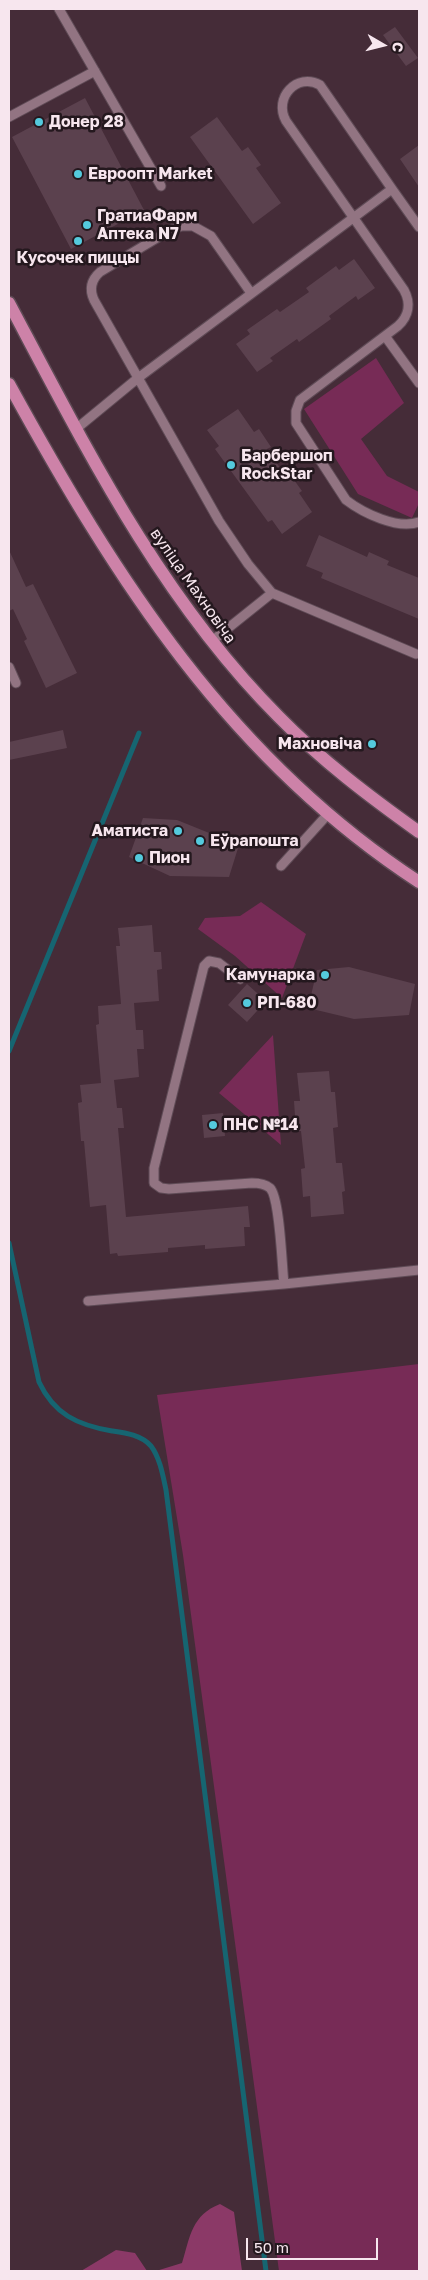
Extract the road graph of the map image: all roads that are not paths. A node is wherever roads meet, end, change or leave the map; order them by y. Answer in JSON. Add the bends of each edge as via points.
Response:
{"nodes":[{"id":1,"x":59,"y":9,"type":"edge"},
{"id":2,"x":95,"y":70,"type":"junction"},
{"id":3,"x":9,"y":117,"type":"edge"},
{"id":4,"x":161,"y":186,"type":"dead end"},
{"id":5,"x":392,"y":189,"type":"junction"},
{"id":6,"x":353,"y":219,"type":"junction"},
{"id":7,"x":419,"y":227,"type":"edge"},
{"id":8,"x":252,"y":293,"type":"junction"},
{"id":9,"x":9,"y":303,"type":"edge"},
{"id":10,"x":386,"y":336,"type":"junction"},
{"id":11,"x":138,"y":378,"type":"junction"},
{"id":12,"x":419,"y":383,"type":"edge"},
{"id":13,"x":9,"y":384,"type":"edge"},
{"id":14,"x":76,"y":429,"type":"junction"},
{"id":15,"x":419,"y":522,"type":"edge"},
{"id":16,"x":272,"y":593,"type":"junction"},
{"id":17,"x":212,"y":642,"type":"junction"},
{"id":18,"x":416,"y":654,"type":"dead end"},
{"id":19,"x":9,"y":668,"type":"edge"},
{"id":20,"x":16,"y":683,"type":"dead end"},
{"id":21,"x":328,"y":814,"type":"junction"},
{"id":22,"x":419,"y":832,"type":"edge"},
{"id":23,"x":281,"y":866,"type":"dead end"},
{"id":24,"x":419,"y":882,"type":"edge"},
{"id":25,"x":240,"y":978,"type":"dead end"},
{"id":26,"x":419,"y":1270,"type":"edge"},
{"id":27,"x":284,"y":1284,"type":"junction"},
{"id":28,"x":88,"y":1301,"type":"dead end"}],
"edges":[{"from":1,"to":2,"type":"lane"},
{"from":2,"to":3,"type":"lane"},
{"from":2,"to":4,"type":"lane"},
{"from":5,"to":6,"type":"lane"},
{"from":5,"to":6,"type":"lane","via":[[320,85],[303,81],[293,86],[285,95],[283,115]]},
{"from":5,"to":7,"type":"lane"},
{"from":6,"to":8,"type":"lane"},
{"from":6,"to":10,"type":"lane","via":[[404,290],[408,301],[405,318]]},
{"from":8,"to":11,"type":"lane"},
{"from":8,"to":11,"type":"lane","via":[[211,236],[193,226],[172,229],[100,272],[93,279],[92,294]]},
{"from":9,"to":14,"type":"main road","name":"вуліца Махновіча"},
{"from":10,"to":12,"type":"lane"},
{"from":10,"to":15,"type":"lane","via":[[304,395],[297,405],[295,417],[299,429],[346,500],[396,522]]},
{"from":11,"to":14,"type":"lane"},
{"from":11,"to":16,"type":"lane","via":[[219,521]]},
{"from":13,"to":21,"type":"main road","via":[[103,545],[165,639],[237,727]]},
{"from":14,"to":17,"type":"main road","name":"вуліца Махновіча","via":[[141,542]]},
{"from":16,"to":17,"type":"lane"},
{"from":16,"to":18,"type":"lane"},
{"from":17,"to":22,"type":"main road","name":"вуліца Махновіча","via":[[257,695],[303,740]]},
{"from":19,"to":20,"type":"lane"},
{"from":21,"to":23,"type":"lane"},
{"from":21,"to":24,"type":"main road"},
{"from":25,"to":27,"type":"lane","via":[[216,961],[209,961],[204,966],[153,1178],[157,1186],[165,1189],[252,1183],[270,1189],[277,1204]]},
{"from":26,"to":27,"type":"lane"},
{"from":27,"to":28,"type":"lane"}]}
